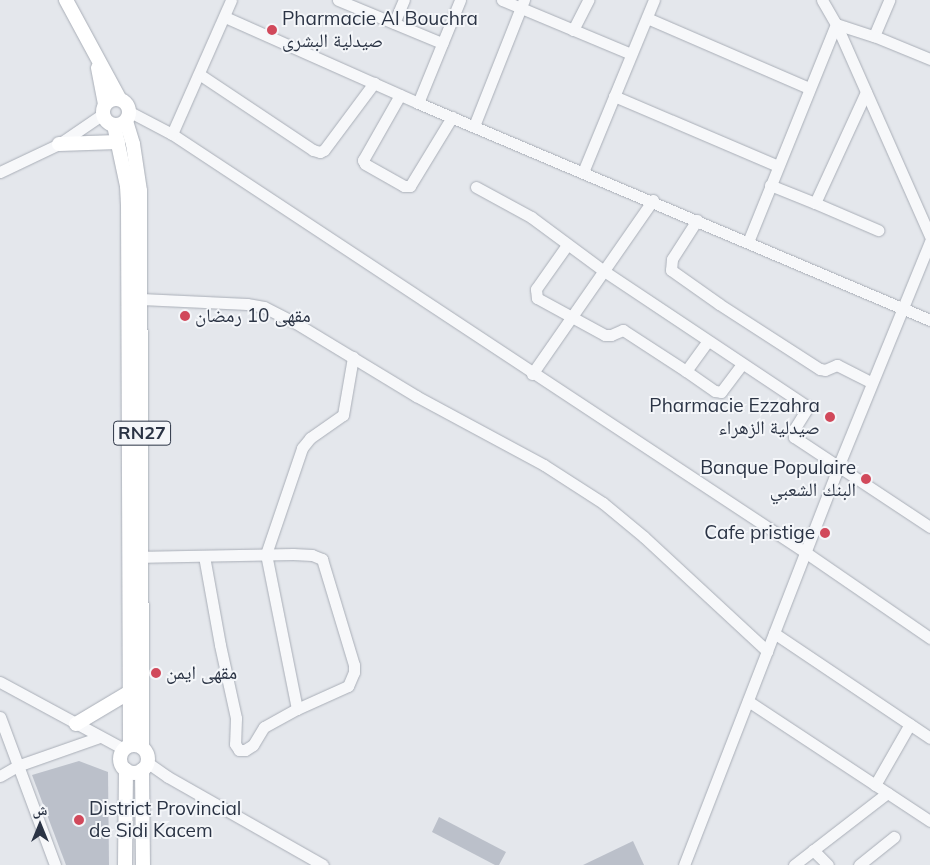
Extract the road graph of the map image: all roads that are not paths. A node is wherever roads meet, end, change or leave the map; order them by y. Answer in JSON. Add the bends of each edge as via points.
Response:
{"nodes":[{"id":1,"x":66,"y":0,"type":"edge"},
{"id":2,"x":231,"y":0,"type":"edge"},
{"id":3,"x":338,"y":0,"type":"edge"},
{"id":4,"x":404,"y":0,"type":"edge"},
{"id":5,"x":460,"y":0,"type":"edge"},
{"id":6,"x":502,"y":0,"type":"edge"},
{"id":7,"x":588,"y":0,"type":"edge"},
{"id":8,"x":654,"y":0,"type":"edge"},
{"id":9,"x":822,"y":0,"type":"edge"},
{"id":10,"x":888,"y":0,"type":"edge"},
{"id":11,"x":523,"y":4,"type":"edge"},
{"id":12,"x":225,"y":17,"type":"junction"},
{"id":13,"x":647,"y":18,"type":"junction"},
{"id":14,"x":394,"y":23,"type":"junction"},
{"id":15,"x":836,"y":24,"type":"junction"},
{"id":16,"x":573,"y":30,"type":"junction"},
{"id":17,"x":874,"y":36,"type":"junction"},
{"id":18,"x":442,"y":43,"type":"junction"},
{"id":19,"x":631,"y":54,"type":"junction"},
{"id":20,"x":97,"y":57,"type":"junction"},
{"id":21,"x":930,"y":59,"type":"edge"},
{"id":22,"x":199,"y":74,"type":"junction"},
{"id":23,"x":374,"y":83,"type":"junction"},
{"id":24,"x":809,"y":88,"type":"junction"},
{"id":25,"x":866,"y":92,"type":"junction"},
{"id":26,"x":400,"y":95,"type":"junction"},
{"id":27,"x":614,"y":96,"type":"junction"},
{"id":28,"x":119,"y":98,"type":"junction"},
{"id":29,"x":418,"y":102,"type":"junction"},
{"id":30,"x":104,"y":108,"type":"junction"},
{"id":31,"x":452,"y":117,"type":"junction"},
{"id":32,"x":123,"y":119,"type":"junction"},
{"id":33,"x":474,"y":126,"type":"junction"},
{"id":34,"x":172,"y":134,"type":"junction"},
{"id":35,"x":118,"y":142,"type":"junction"},
{"id":36,"x":59,"y":144,"type":"junction"},
{"id":37,"x":778,"y":166,"type":"junction"},
{"id":38,"x":0,"y":172,"type":"edge"},
{"id":39,"x":582,"y":172,"type":"junction"},
{"id":40,"x":770,"y":185,"type":"junction"},
{"id":41,"x":476,"y":187,"type":"dead end"},
{"id":42,"x":653,"y":200,"type":"junction"},
{"id":43,"x":815,"y":203,"type":"junction"},
{"id":44,"x":697,"y":220,"type":"junction"},
{"id":45,"x":878,"y":230,"type":"dead end"},
{"id":46,"x":930,"y":236,"type":"edge"},
{"id":47,"x":930,"y":241,"type":"edge"},
{"id":48,"x":748,"y":242,"type":"junction"},
{"id":49,"x":567,"y":245,"type":"junction"},
{"id":50,"x":604,"y":271,"type":"junction"},
{"id":51,"x":136,"y":300,"type":"junction"},
{"id":52,"x":901,"y":308,"type":"junction"},
{"id":53,"x":573,"y":316,"type":"junction"},
{"id":54,"x":930,"y":320,"type":"edge"},
{"id":55,"x":708,"y":341,"type":"junction"},
{"id":56,"x":353,"y":357,"type":"junction"},
{"id":57,"x":742,"y":364,"type":"junction"},
{"id":58,"x":686,"y":371,"type":"junction"},
{"id":59,"x":532,"y":374,"type":"junction"},
{"id":60,"x":872,"y":383,"type":"junction"},
{"id":61,"x":838,"y":467,"type":"junction"},
{"id":62,"x":930,"y":527,"type":"edge"},
{"id":63,"x":805,"y":552,"type":"junction"},
{"id":64,"x":266,"y":554,"type":"junction"},
{"id":65,"x":204,"y":556,"type":"junction"},
{"id":66,"x":135,"y":557,"type":"junction"},
{"id":67,"x":774,"y":633,"type":"junction"},
{"id":68,"x":930,"y":638,"type":"edge"},
{"id":69,"x":766,"y":651,"type":"junction"},
{"id":70,"x":0,"y":682,"type":"edge"},
{"id":71,"x":128,"y":693,"type":"junction"},
{"id":72,"x":748,"y":701,"type":"junction"},
{"id":73,"x":297,"y":709,"type":"junction"},
{"id":74,"x":0,"y":717,"type":"edge"},
{"id":75,"x":76,"y":724,"type":"junction"},
{"id":76,"x":910,"y":724,"type":"junction"},
{"id":77,"x":100,"y":736,"type":"junction"},
{"id":78,"x":930,"y":738,"type":"edge"},
{"id":79,"x":132,"y":747,"type":"junction"},
{"id":80,"x":17,"y":766,"type":"junction"},
{"id":81,"x":145,"y":767,"type":"junction"},
{"id":82,"x":126,"y":770,"type":"junction"},
{"id":83,"x":0,"y":776,"type":"edge"},
{"id":84,"x":875,"y":785,"type":"junction"},
{"id":85,"x":887,"y":793,"type":"junction"},
{"id":86,"x":930,"y":821,"type":"edge"},
{"id":87,"x":894,"y":837,"type":"dead end"},
{"id":88,"x":813,"y":850,"type":"junction"},
{"id":89,"x":55,"y":865,"type":"edge"},
{"id":90,"x":125,"y":865,"type":"edge"},
{"id":91,"x":143,"y":865,"type":"edge"},
{"id":92,"x":323,"y":865,"type":"edge"},
{"id":93,"x":684,"y":865,"type":"edge"},
{"id":94,"x":794,"y":865,"type":"edge"},
{"id":95,"x":828,"y":865,"type":"edge"},
{"id":96,"x":859,"y":865,"type":"edge"}],
"edges":[{"from":1,"to":20,"type":"main road","number":"RN27"},
{"from":2,"to":12,"type":"street"},
{"from":3,"to":14,"type":"street"},
{"from":4,"to":14,"type":"street"},
{"from":5,"to":18,"type":"street"},
{"from":6,"to":11,"type":"street"},
{"from":7,"to":16,"type":"street"},
{"from":8,"to":13,"type":"street"},
{"from":9,"to":15,"type":"street"},
{"from":10,"to":17,"type":"street"},
{"from":11,"to":16,"type":"street"},
{"from":11,"to":33,"type":"street"},
{"from":12,"to":22,"type":"street"},
{"from":12,"to":23,"type":"street"},
{"from":13,"to":19,"type":"street"},
{"from":13,"to":24,"type":"street"},
{"from":14,"to":18,"type":"street"},
{"from":15,"to":17,"type":"street"},
{"from":15,"to":24,"type":"street"},
{"from":15,"to":25,"type":"street"},
{"from":16,"to":19,"type":"street"},
{"from":17,"to":21,"type":"street"},
{"from":18,"to":29,"type":"street"},
{"from":19,"to":27,"type":"street"},
{"from":20,"to":28,"type":"main road","number":"RN27"},
{"from":20,"to":30,"type":"main road","number":"RN27"},
{"from":22,"to":23,"type":"street","via":[[318,152],[324,150]]},
{"from":22,"to":34,"type":"street"},
{"from":23,"to":26,"type":"street"},
{"from":24,"to":37,"type":"street"},
{"from":25,"to":43,"type":"street"},
{"from":25,"to":46,"type":"street"},
{"from":26,"to":29,"type":"street"},
{"from":26,"to":31,"type":"street","via":[[363,160],[404,186],[410,186]]},
{"from":27,"to":37,"type":"street"},
{"from":27,"to":39,"type":"street"},
{"from":28,"to":30,"type":"main road","via":[[110,100]]},
{"from":28,"to":32,"type":"main road","number":"RN27","via":[[127,103]]},
{"from":29,"to":31,"type":"street"},
{"from":30,"to":32,"type":"main road","number":"RN27","via":[[106,121]]},
{"from":30,"to":36,"type":"street"},
{"from":31,"to":33,"type":"street"},
{"from":32,"to":34,"type":"street"},
{"from":32,"to":35,"type":"main road","number":"RN27"},
{"from":32,"to":51,"type":"main road","number":"RN27","via":[[133,144],[140,191]]},
{"from":33,"to":39,"type":"street"},
{"from":34,"to":59,"type":"street"},
{"from":35,"to":36,"type":"main road"},
{"from":35,"to":51,"type":"main road","number":"RN27","via":[[127,186]]},
{"from":36,"to":38,"type":"street"},
{"from":37,"to":40,"type":"street"},
{"from":39,"to":42,"type":"street"},
{"from":40,"to":43,"type":"street"},
{"from":40,"to":48,"type":"street"},
{"from":41,"to":49,"type":"street","via":[[510,204]]},
{"from":42,"to":44,"type":"street"},
{"from":42,"to":50,"type":"street"},
{"from":43,"to":45,"type":"street"},
{"from":44,"to":48,"type":"street"},
{"from":44,"to":60,"type":"street","via":[[672,259],[671,270],[820,369],[837,365]]},
{"from":47,"to":52,"type":"street"},
{"from":48,"to":52,"type":"street"},
{"from":49,"to":50,"type":"street"},
{"from":49,"to":53,"type":"street","via":[[535,293],[537,298]]},
{"from":50,"to":53,"type":"street"},
{"from":50,"to":55,"type":"street"},
{"from":51,"to":56,"type":"street","via":[[230,302],[264,307]]},
{"from":51,"to":66,"type":"main road","number":"RN27"},
{"from":52,"to":54,"type":"street"},
{"from":52,"to":60,"type":"street"},
{"from":53,"to":58,"type":"street","via":[[608,336],[623,330]]},
{"from":53,"to":59,"type":"street"},
{"from":55,"to":57,"type":"street"},
{"from":55,"to":58,"type":"street"},
{"from":56,"to":64,"type":"street","via":[[343,415],[310,438],[302,448]]},
{"from":56,"to":69,"type":"street","via":[[416,396],[544,465],[603,503]]},
{"from":57,"to":58,"type":"street","via":[[721,392]]},
{"from":57,"to":61,"type":"street","via":[[808,408],[794,429],[794,437]]},
{"from":59,"to":63,"type":"street"},
{"from":60,"to":61,"type":"street"},
{"from":61,"to":62,"type":"street"},
{"from":61,"to":63,"type":"street"},
{"from":63,"to":67,"type":"street"},
{"from":63,"to":68,"type":"street"},
{"from":64,"to":65,"type":"street"},
{"from":64,"to":73,"type":"street"},
{"from":64,"to":73,"type":"street","via":[[312,555],[322,559],[354,665],[348,686]]},
{"from":65,"to":66,"type":"street"},
{"from":65,"to":73,"type":"street","via":[[236,718],[236,747],[242,750],[252,747],[264,727]]},
{"from":66,"to":71,"type":"main road","number":"RN27"},
{"from":66,"to":79,"type":"main road","number":"RN27"},
{"from":67,"to":69,"type":"street"},
{"from":67,"to":76,"type":"street"},
{"from":69,"to":72,"type":"street"},
{"from":70,"to":75,"type":"street"},
{"from":71,"to":75,"type":"main road"},
{"from":71,"to":79,"type":"main road","number":"RN27"},
{"from":72,"to":84,"type":"street"},
{"from":72,"to":93,"type":"street"},
{"from":74,"to":80,"type":"street"},
{"from":75,"to":77,"type":"street"},
{"from":76,"to":78,"type":"street"},
{"from":76,"to":84,"type":"street"},
{"from":77,"to":79,"type":"street"},
{"from":77,"to":80,"type":"street"},
{"from":79,"to":81,"type":"main road","number":"RN27","via":[[147,754]]},
{"from":79,"to":82,"type":"main road","number":"RN27","via":[[120,758]]},
{"from":80,"to":83,"type":"street"},
{"from":80,"to":89,"type":"street"},
{"from":81,"to":82,"type":"main road","via":[[134,773]]},
{"from":81,"to":91,"type":"main road","number":"RN27"},
{"from":81,"to":92,"type":"street"},
{"from":82,"to":90,"type":"main road","number":"RN27"},
{"from":84,"to":85,"type":"street"},
{"from":85,"to":86,"type":"street"},
{"from":85,"to":88,"type":"street"},
{"from":87,"to":96,"type":"street"},
{"from":88,"to":94,"type":"street"},
{"from":88,"to":95,"type":"street"}]}
